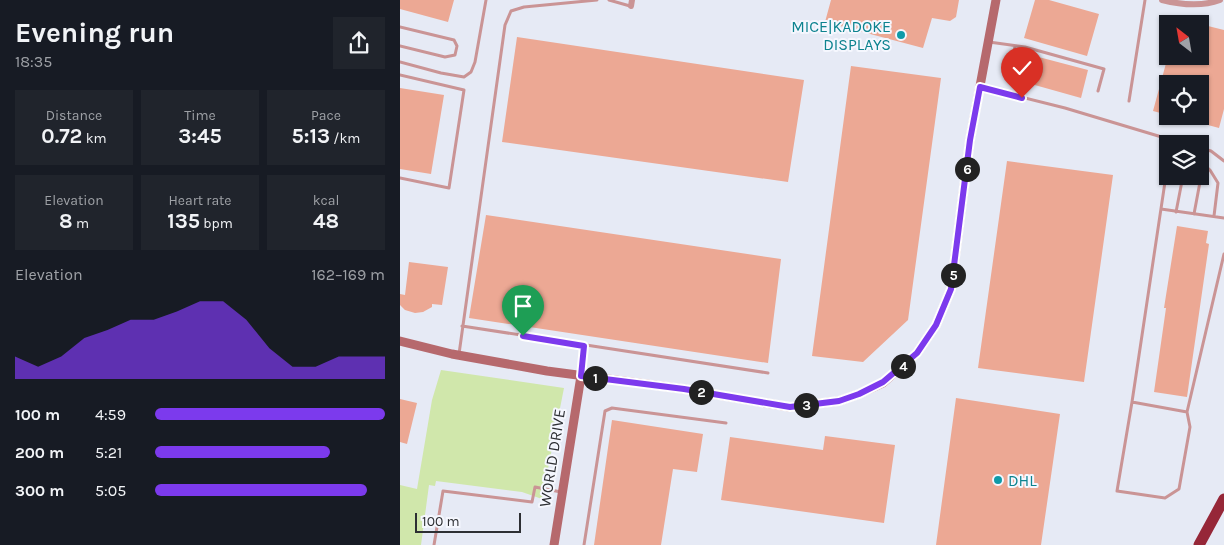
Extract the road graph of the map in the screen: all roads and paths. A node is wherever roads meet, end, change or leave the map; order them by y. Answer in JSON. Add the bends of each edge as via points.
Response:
{"nodes":[{"id":1,"x":486,"y":0,"type":"edge"},
{"id":2,"x":597,"y":0,"type":"edge"},
{"id":3,"x":610,"y":0,"type":"edge"},
{"id":4,"x":996,"y":0,"type":"edge"},
{"id":5,"x":1145,"y":0,"type":"edge"},
{"id":6,"x":1162,"y":0,"type":"edge"},
{"id":7,"x":1220,"y":0,"type":"edge"},
{"id":8,"x":632,"y":3,"type":"edge"},
{"id":9,"x":400,"y":27,"type":"edge"},
{"id":10,"x":988,"y":42,"type":"junction"},
{"id":11,"x":400,"y":46,"type":"edge"},
{"id":12,"x":1015,"y":46,"type":"junction"},
{"id":13,"x":400,"y":62,"type":"edge"},
{"id":14,"x":1010,"y":72,"type":"dead end"},
{"id":15,"x":400,"y":75,"type":"edge"},
{"id":16,"x":980,"y":87,"type":"junction"},
{"id":17,"x":1098,"y":91,"type":"dead end"},
{"id":18,"x":1129,"y":101,"type":"dead end"},
{"id":19,"x":1159,"y":138,"type":"edge"},
{"id":20,"x":1209,"y":151,"type":"edge"},
{"id":21,"x":1224,"y":161,"type":"edge"},
{"id":22,"x":1209,"y":171,"type":"edge"},
{"id":23,"x":400,"y":178,"type":"edge"},
{"id":24,"x":1165,"y":185,"type":"edge"},
{"id":25,"x":1181,"y":185,"type":"edge"},
{"id":26,"x":1198,"y":185,"type":"edge"},
{"id":27,"x":1161,"y":209,"type":"junction"},
{"id":28,"x":1176,"y":212,"type":"junction"},
{"id":29,"x":1194,"y":214,"type":"junction"},
{"id":30,"x":1214,"y":216,"type":"junction"},
{"id":31,"x":1224,"y":218,"type":"edge"},
{"id":32,"x":1224,"y":254,"type":"edge"},
{"id":33,"x":462,"y":326,"type":"junction"},
{"id":34,"x":400,"y":342,"type":"edge"},
{"id":35,"x":584,"y":346,"type":"junction"},
{"id":36,"x":459,"y":355,"type":"junction"},
{"id":37,"x":768,"y":373,"type":"dead end"},
{"id":38,"x":581,"y":376,"type":"junction"},
{"id":39,"x":1132,"y":402,"type":"junction"},
{"id":40,"x":1187,"y":412,"type":"junction"},
{"id":41,"x":726,"y":423,"type":"dead end"},
{"id":42,"x":562,"y":492,"type":"junction"},
{"id":43,"x":1224,"y":499,"type":"edge"},
{"id":44,"x":556,"y":544,"type":"edge"},
{"id":45,"x":434,"y":545,"type":"edge"},
{"id":46,"x":584,"y":545,"type":"edge"},
{"id":47,"x":1198,"y":545,"type":"edge"}],
"edges":[{"from":1,"to":13,"type":"lane","via":[[475,62],[464,77]]},
{"from":2,"to":33,"type":"lane","via":[[524,7],[511,11],[505,25]]},
{"from":3,"to":8,"type":"lane"},
{"from":4,"to":10,"type":"street"},
{"from":5,"to":18,"type":"lane"},
{"from":6,"to":7,"type":"street","via":[[1180,5]]},
{"from":9,"to":11,"type":"lane","via":[[454,40],[457,46],[455,55],[445,57]]},
{"from":10,"to":12,"type":"lane"},
{"from":10,"to":16,"type":"street"},
{"from":12,"to":14,"type":"lane"},
{"from":12,"to":17,"type":"lane","via":[[1104,69]]},
{"from":15,"to":23,"type":"lane","via":[[464,90],[449,188]]},
{"from":16,"to":19,"type":"lane","via":[[1065,108]]},
{"from":16,"to":38,"type":"street","via":[[951,289],[936,325],[917,353],[883,382],[839,401],[790,407]]},
{"from":20,"to":21,"type":"lane"},
{"from":22,"to":30,"type":"lane","via":[[1218,183]]},
{"from":24,"to":27,"type":"lane"},
{"from":25,"to":28,"type":"lane"},
{"from":26,"to":29,"type":"lane"},
{"from":27,"to":28,"type":"lane"},
{"from":27,"to":39,"type":"lane"},
{"from":28,"to":29,"type":"lane"},
{"from":29,"to":30,"type":"lane"},
{"from":30,"to":31,"type":"lane"},
{"from":32,"to":40,"type":"lane"},
{"from":33,"to":35,"type":"lane"},
{"from":33,"to":36,"type":"lane"},
{"from":34,"to":36,"type":"street"},
{"from":35,"to":37,"type":"lane"},
{"from":35,"to":38,"type":"lane"},
{"from":36,"to":38,"type":"street"},
{"from":38,"to":42,"type":"street","name":"WORLD DRIVE"},
{"from":39,"to":40,"type":"lane"},
{"from":39,"to":40,"type":"lane","via":[[1117,491],[1166,498],[1179,489],[1190,427]]},
{"from":41,"to":46,"type":"lane","via":[[612,408],[605,412]]},
{"from":42,"to":44,"type":"street","name":"WORLD DRIVE"},
{"from":42,"to":45,"type":"lane","via":[[535,486],[532,502],[443,491]]},
{"from":43,"to":47,"type":"highway"}]}
